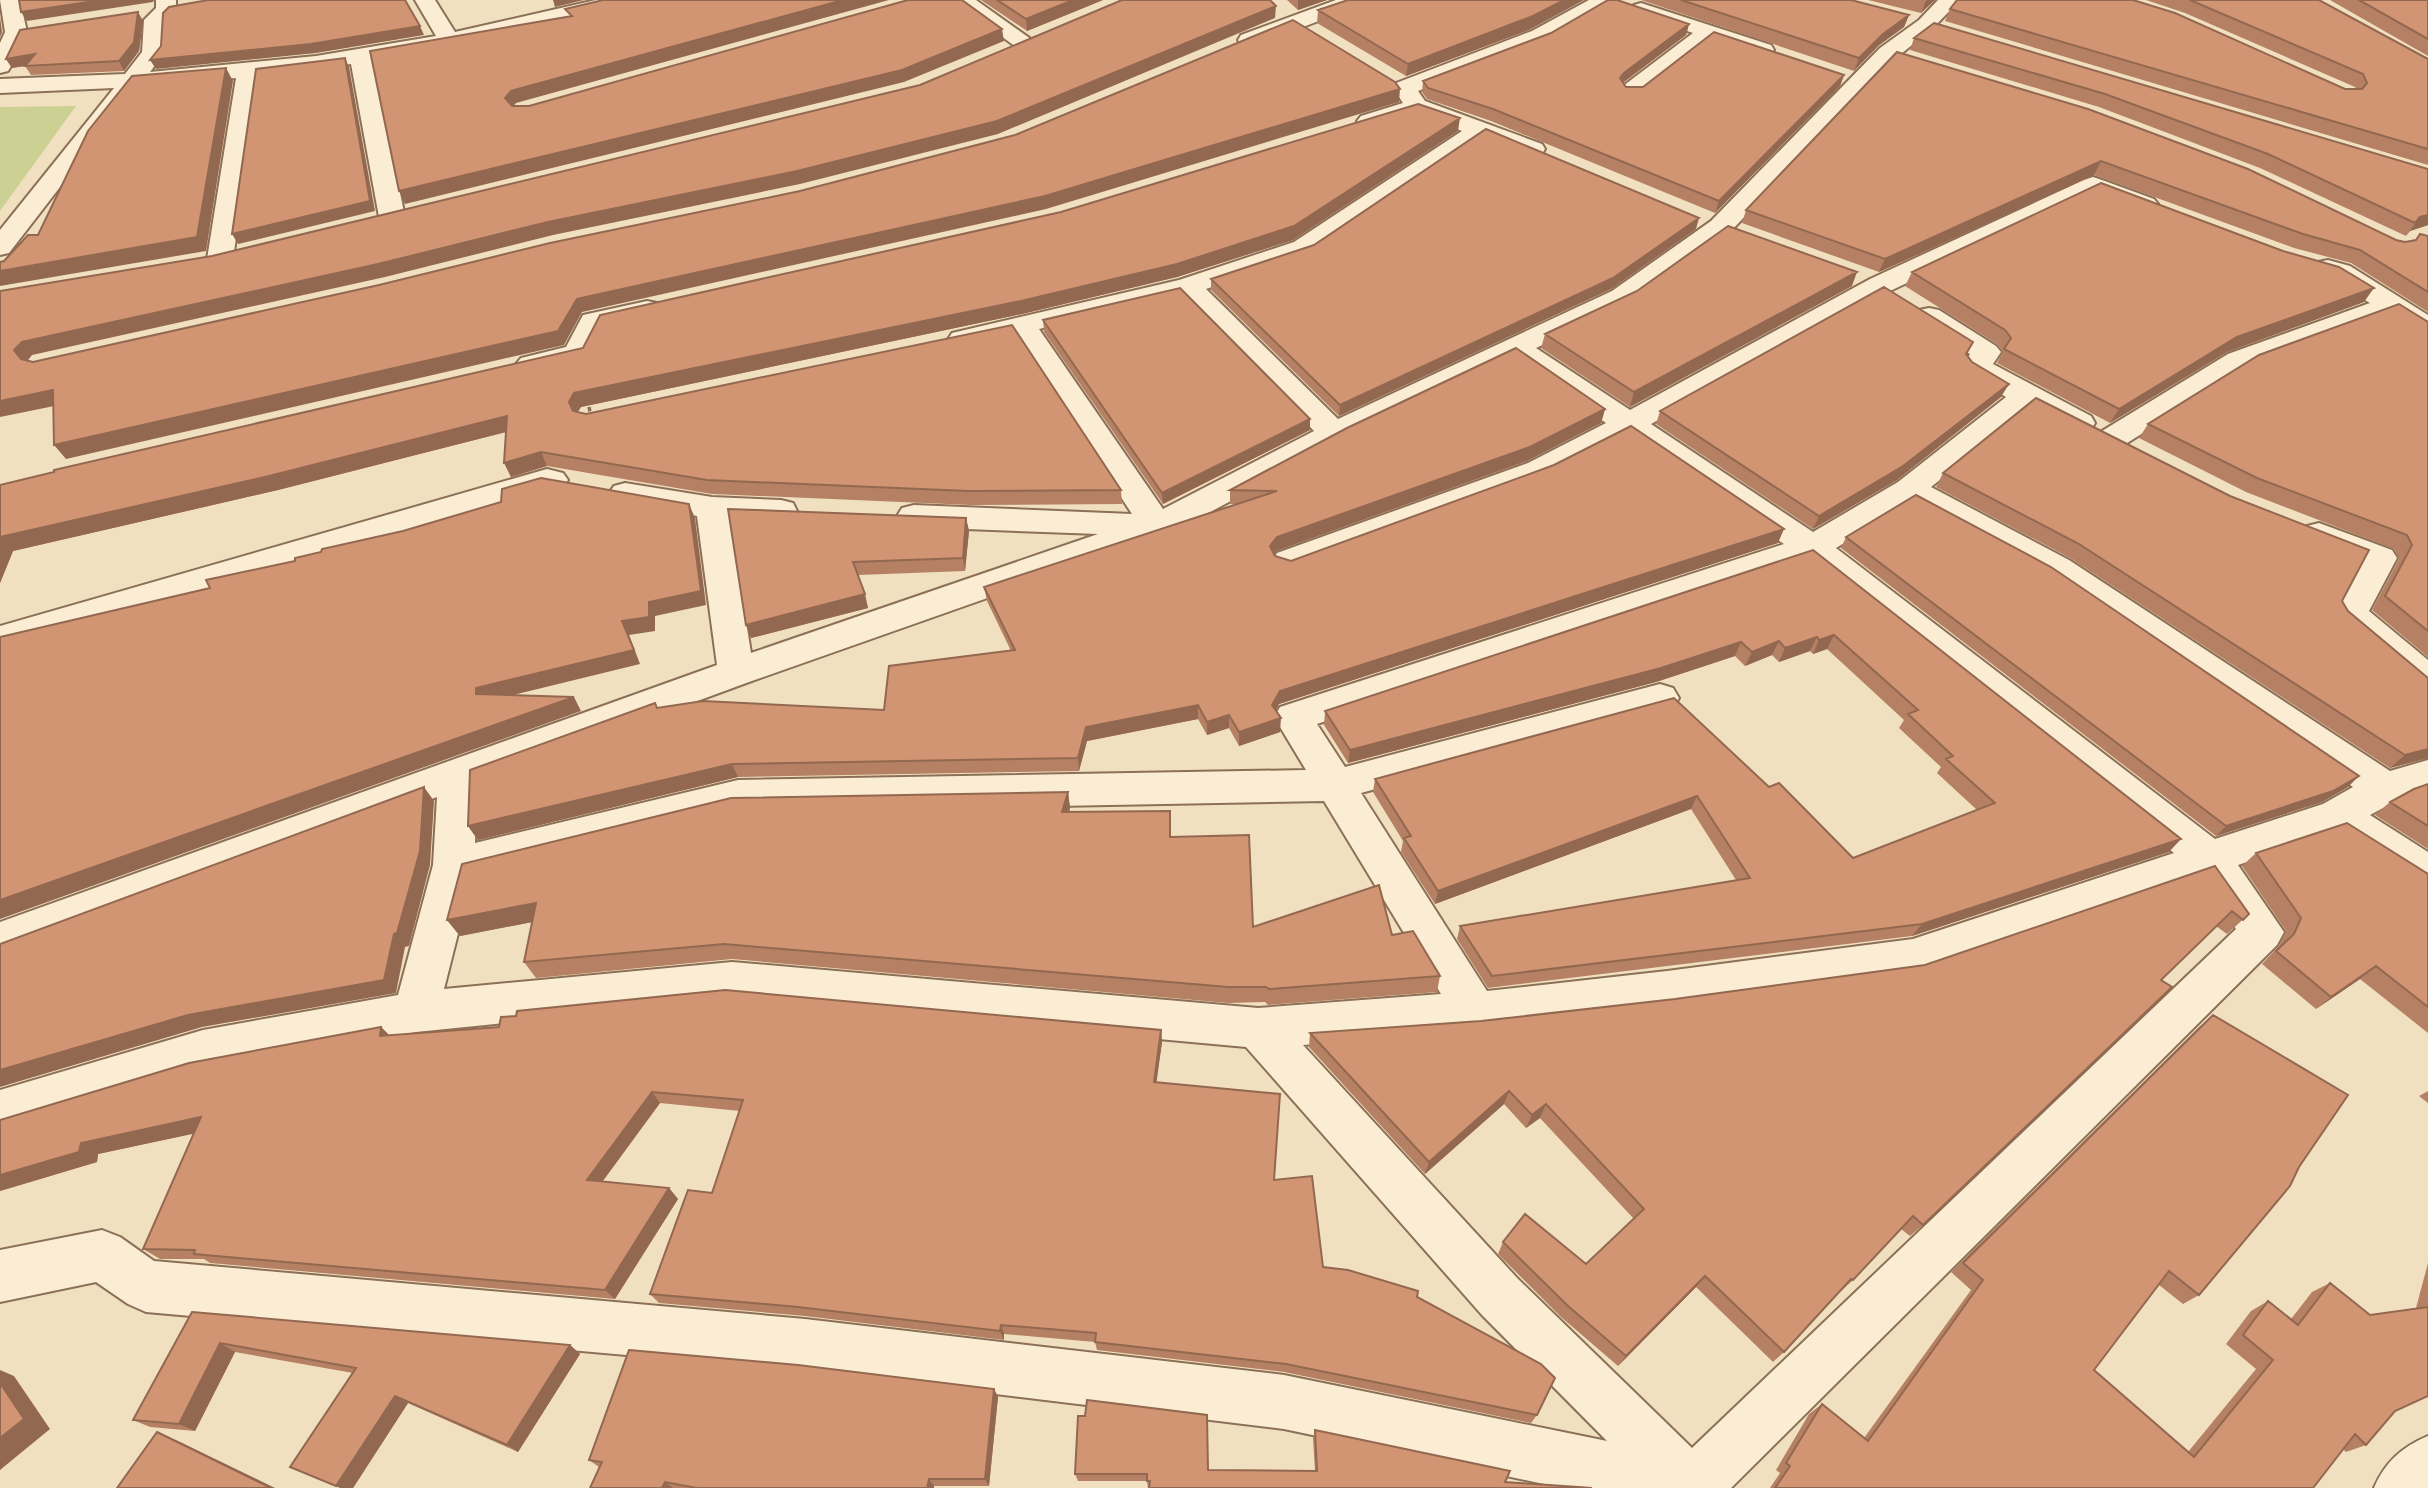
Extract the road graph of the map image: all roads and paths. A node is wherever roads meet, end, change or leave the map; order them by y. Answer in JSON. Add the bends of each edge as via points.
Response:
{"nodes":[{"id":1,"x":10,"y":0,"type":"edge"},
{"id":2,"x":425,"y":0,"type":"edge"},
{"id":3,"x":622,"y":0,"type":"edge"},
{"id":4,"x":962,"y":0,"type":"edge"},
{"id":5,"x":1355,"y":0,"type":"edge"},
{"id":6,"x":1604,"y":0,"type":"edge"},
{"id":7,"x":1614,"y":0,"type":"edge"},
{"id":8,"x":1950,"y":0,"type":"edge"},
{"id":9,"x":166,"y":5,"type":"edge"},
{"id":10,"x":192,"y":5,"type":"edge"},
{"id":11,"x":139,"y":13,"type":"edge"},
{"id":12,"x":1286,"y":14,"type":"junction"},
{"id":13,"x":1048,"y":32,"type":"edge"},
{"id":14,"x":1707,"y":32,"type":"junction"},
{"id":15,"x":1316,"y":35,"type":"edge"},
{"id":16,"x":449,"y":39,"type":"junction"},
{"id":17,"x":1024,"y":42,"type":"junction"},
{"id":18,"x":1230,"y":48,"type":"edge"},
{"id":19,"x":999,"y":52,"type":"edge"},
{"id":20,"x":361,"y":56,"type":"junction"},
{"id":21,"x":1784,"y":57,"type":"edge"},
{"id":22,"x":0,"y":66,"type":"edge"},
{"id":23,"x":249,"y":70,"type":"junction"},
{"id":24,"x":1382,"y":75,"type":"edge"},
{"id":25,"x":132,"y":82,"type":"junction"},
{"id":26,"x":0,"y":86,"type":"edge"},
{"id":27,"x":1631,"y":91,"type":"edge"},
{"id":28,"x":1410,"y":97,"type":"junction"},
{"id":29,"x":1352,"y":126,"type":"edge"},
{"id":30,"x":1482,"y":128,"type":"junction"},
{"id":31,"x":1557,"y":159,"type":"edge"},
{"id":32,"x":418,"y":211,"type":"edge"},
{"id":33,"x":2169,"y":213,"type":"edge"},
{"id":34,"x":392,"y":217,"type":"junction"},
{"id":35,"x":365,"y":224,"type":"edge"},
{"id":36,"x":0,"y":247,"type":"edge"},
{"id":37,"x":246,"y":253,"type":"edge"},
{"id":38,"x":220,"y":259,"type":"junction"},
{"id":39,"x":2306,"y":262,"type":"edge"},
{"id":40,"x":192,"y":264,"type":"edge"},
{"id":41,"x":1843,"y":272,"type":"edge"},
{"id":42,"x":1880,"y":285,"type":"junction"},
{"id":43,"x":1187,"y":286,"type":"junction"},
{"id":44,"x":674,"y":303,"type":"edge"},
{"id":45,"x":2392,"y":303,"type":"junction"},
{"id":46,"x":1023,"y":326,"type":"junction"},
{"id":47,"x":2428,"y":327,"type":"edge"},
{"id":48,"x":942,"y":343,"type":"edge"},
{"id":49,"x":1516,"y":348,"type":"junction"},
{"id":50,"x":578,"y":353,"type":"junction"},
{"id":51,"x":497,"y":372,"type":"edge"},
{"id":52,"x":2026,"y":396,"type":"junction"},
{"id":53,"x":1630,"y":423,"type":"junction"},
{"id":54,"x":1334,"y":433,"type":"junction"},
{"id":55,"x":547,"y":479,"type":"junction"},
{"id":56,"x":1909,"y":489,"type":"junction"},
{"id":57,"x":712,"y":508,"type":"junction"},
{"id":58,"x":809,"y":512,"type":"edge"},
{"id":59,"x":879,"y":515,"type":"edge"},
{"id":60,"x":2295,"y":525,"type":"edge"},
{"id":61,"x":1157,"y":526,"type":"junction"},
{"id":62,"x":1812,"y":547,"type":"junction"},
{"id":63,"x":1289,"y":561,"type":"edge"},
{"id":64,"x":0,"y":639,"type":"edge"},
{"id":65,"x":736,"y":672,"type":"junction"},
{"id":66,"x":2428,"y":680,"type":"edge"},
{"id":67,"x":1660,"y":698,"type":"dead end"},
{"id":68,"x":458,"y":774,"type":"junction"},
{"id":69,"x":2428,"y":775,"type":"edge"},
{"id":70,"x":1334,"y":785,"type":"junction"},
{"id":71,"x":2385,"y":788,"type":"junction"},
{"id":72,"x":2337,"y":816,"type":"junction"},
{"id":73,"x":2210,"y":858,"type":"junction"},
{"id":74,"x":454,"y":864,"type":"junction"},
{"id":75,"x":2428,"y":873,"type":"edge"},
{"id":76,"x":0,"y":941,"type":"edge"},
{"id":77,"x":416,"y":1012,"type":"junction"},
{"id":78,"x":1476,"y":1012,"type":"junction"},
{"id":79,"x":1258,"y":1028,"type":"junction"},
{"id":80,"x":0,"y":1112,"type":"edge"},
{"id":81,"x":0,"y":1276,"type":"edge"},
{"id":82,"x":2428,"y":1464,"type":"edge"},
{"id":83,"x":1692,"y":1487,"type":"edge"},
{"id":84,"x":2402,"y":1488,"type":"edge"}],
"edges":[{"from":1,"to":22,"type":"street","via":[[23,31]]},
{"from":2,"to":16,"type":"street"},
{"from":3,"to":16,"type":"street"},
{"from":4,"to":17,"type":"street"},
{"from":5,"to":12,"type":"street"},
{"from":6,"to":28,"type":"street","via":[[1541,36]]},
{"from":7,"to":14,"type":"street"},
{"from":8,"to":49,"type":"street","via":[[1901,57],[1849,79],[1720,226],[1622,298]]},
{"from":9,"to":10,"type":"street"},
{"from":9,"to":11,"type":"street"},
{"from":9,"to":25,"type":"street","via":[[155,20],[153,53]]},
{"from":12,"to":15,"type":"street"},
{"from":12,"to":18,"type":"street"},
{"from":13,"to":17,"type":"street"},
{"from":14,"to":21,"type":"street"},
{"from":14,"to":27,"type":"street"},
{"from":16,"to":20,"type":"street"},
{"from":17,"to":19,"type":"street"},
{"from":20,"to":23,"type":"street"},
{"from":20,"to":34,"type":"street"},
{"from":23,"to":25,"type":"street"},
{"from":23,"to":38,"type":"street"},
{"from":24,"to":28,"type":"street"},
{"from":25,"to":26,"type":"street"},
{"from":25,"to":36,"type":"street"},
{"from":28,"to":29,"type":"street"},
{"from":28,"to":30,"type":"street"},
{"from":30,"to":31,"type":"street"},
{"from":30,"to":43,"type":"street","via":[[1303,248]]},
{"from":32,"to":34,"type":"street"},
{"from":33,"to":42,"type":"street","via":[[2093,185]]},
{"from":34,"to":35,"type":"street"},
{"from":37,"to":38,"type":"street"},
{"from":38,"to":40,"type":"street"},
{"from":39,"to":45,"type":"street","via":[[2351,266]]},
{"from":41,"to":42,"type":"street"},
{"from":42,"to":52,"type":"street","via":[[1986,352],[1977,367]]},
{"from":42,"to":53,"type":"street"},
{"from":43,"to":46,"type":"street"},
{"from":43,"to":54,"type":"street"},
{"from":44,"to":50,"type":"street","via":[[593,321]]},
{"from":45,"to":47,"type":"street"},
{"from":45,"to":52,"type":"street","via":[[2238,360],[2125,444]]},
{"from":46,"to":48,"type":"street"},
{"from":46,"to":61,"type":"street"},
{"from":49,"to":53,"type":"street"},
{"from":49,"to":54,"type":"street"},
{"from":50,"to":51,"type":"street"},
{"from":50,"to":55,"type":"path","via":[[592,417]]},
{"from":52,"to":56,"type":"street"},
{"from":53,"to":62,"type":"street"},
{"from":53,"to":63,"type":"street","via":[[1539,470]]},
{"from":54,"to":61,"type":"street"},
{"from":55,"to":57,"type":"street"},
{"from":55,"to":64,"type":"street"},
{"from":56,"to":62,"type":"street"},
{"from":56,"to":71,"type":"street","via":[[2057,568]]},
{"from":57,"to":58,"type":"street"},
{"from":57,"to":65,"type":"street"},
{"from":59,"to":61,"type":"street"},
{"from":60,"to":66,"type":"street","via":[[2380,558],[2350,614]]},
{"from":61,"to":65,"type":"street"},
{"from":62,"to":70,"type":"street","via":[[1293,717]]},
{"from":62,"to":73,"type":"street"},
{"from":65,"to":68,"type":"street"},
{"from":67,"to":70,"type":"street"},
{"from":68,"to":74,"type":"street"},
{"from":68,"to":76,"type":"street"},
{"from":69,"to":71,"type":"street"},
{"from":70,"to":74,"type":"street","via":[[738,796]]},
{"from":70,"to":78,"type":"street"},
{"from":71,"to":72,"type":"street"},
{"from":72,"to":73,"type":"street"},
{"from":72,"to":75,"type":"street"},
{"from":73,"to":78,"type":"street","via":[[1913,958]]},
{"from":73,"to":83,"type":"street","via":[[2262,932]]},
{"from":74,"to":77,"type":"street"},
{"from":77,"to":79,"type":"street","via":[[732,981]]},
{"from":77,"to":80,"type":"street","via":[[203,1051]]},
{"from":78,"to":79,"type":"street"},
{"from":79,"to":83,"type":"street","via":[[1500,1297]]},
{"from":81,"to":83,"type":"street","via":[[102,1255],[146,1286],[805,1345],[1284,1402]]},
{"from":82,"to":84,"type":"street"}]}
